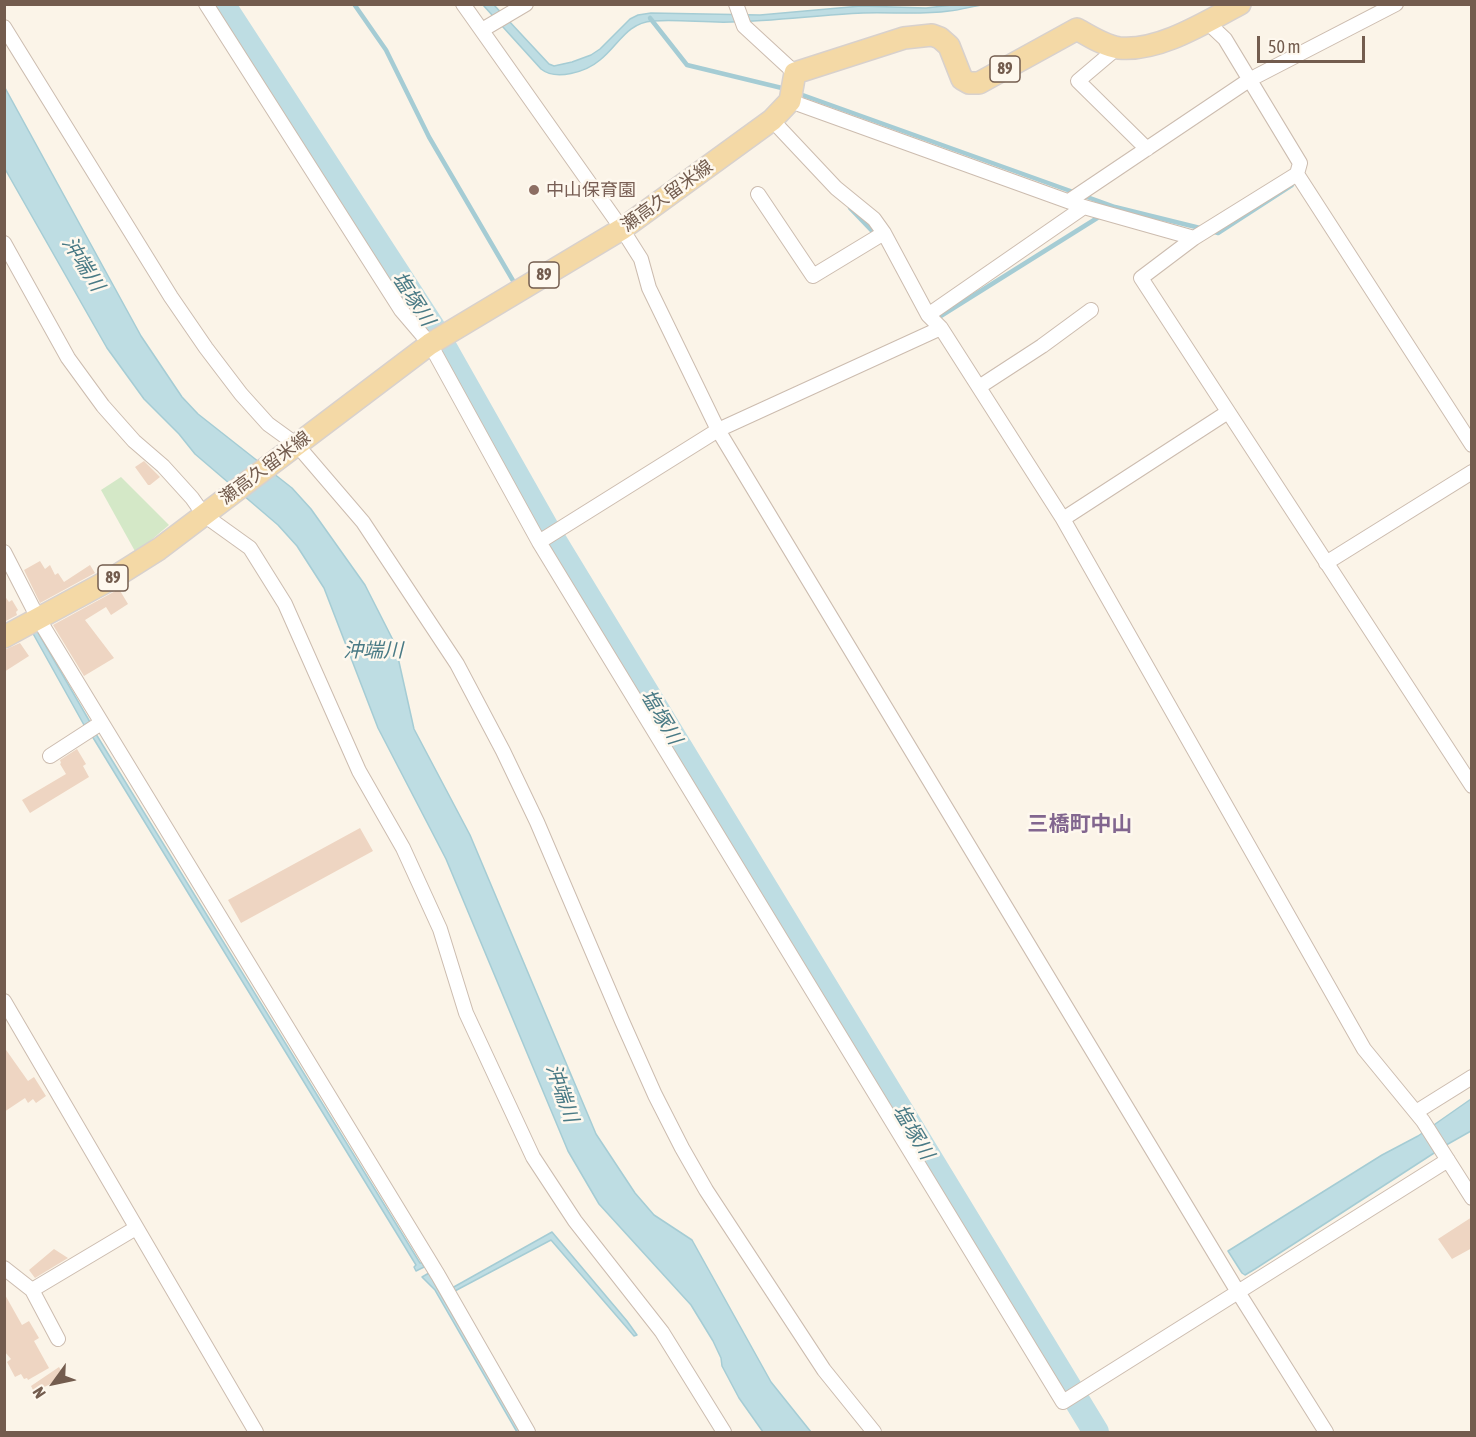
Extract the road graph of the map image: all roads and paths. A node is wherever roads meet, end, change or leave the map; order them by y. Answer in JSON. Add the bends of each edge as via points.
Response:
{"nodes":[{"id":1,"x":206,"y":4,"type":"edge"},
{"id":2,"x":463,"y":4,"type":"edge"},
{"id":3,"x":526,"y":4,"type":"edge"},
{"id":4,"x":1240,"y":4,"type":"edge"},
{"id":5,"x":1396,"y":4,"type":"edge"},
{"id":6,"x":737,"y":8,"type":"edge"},
{"id":7,"x":1207,"y":22,"type":"junction"},
{"id":8,"x":4,"y":27,"type":"edge"},
{"id":9,"x":482,"y":30,"type":"junction"},
{"id":10,"x":1117,"y":48,"type":"junction"},
{"id":11,"x":1250,"y":80,"type":"junction"},
{"id":12,"x":792,"y":88,"type":"junction"},
{"id":13,"x":772,"y":120,"type":"junction"},
{"id":14,"x":1147,"y":149,"type":"junction"},
{"id":15,"x":1297,"y":174,"type":"junction"},
{"id":16,"x":758,"y":194,"type":"dead end"},
{"id":17,"x":1069,"y":201,"type":"junction"},
{"id":18,"x":1084,"y":207,"type":"junction"},
{"id":19,"x":622,"y":229,"type":"junction"},
{"id":20,"x":884,"y":233,"type":"junction"},
{"id":21,"x":1194,"y":238,"type":"junction"},
{"id":22,"x":4,"y":243,"type":"edge"},
{"id":23,"x":1091,"y":310,"type":"dead end"},
{"id":24,"x":928,"y":315,"type":"junction"},
{"id":25,"x":941,"y":328,"type":"junction"},
{"id":26,"x":430,"y":344,"type":"junction"},
{"id":27,"x":979,"y":387,"type":"junction"},
{"id":28,"x":1228,"y":412,"type":"junction"},
{"id":29,"x":718,"y":430,"type":"junction"},
{"id":30,"x":1472,"y":445,"type":"edge"},
{"id":31,"x":293,"y":448,"type":"junction"},
{"id":32,"x":1472,"y":472,"type":"edge"},
{"id":33,"x":208,"y":511,"type":"junction"},
{"id":34,"x":1063,"y":519,"type":"junction"},
{"id":35,"x":539,"y":542,"type":"junction"},
{"id":36,"x":4,"y":552,"type":"edge"},
{"id":37,"x":1326,"y":563,"type":"junction"},
{"id":38,"x":38,"y":618,"type":"junction"},
{"id":39,"x":4,"y":637,"type":"edge"},
{"id":40,"x":101,"y":723,"type":"junction"},
{"id":41,"x":50,"y":756,"type":"dead end"},
{"id":42,"x":1472,"y":786,"type":"edge"},
{"id":43,"x":4,"y":1001,"type":"edge"},
{"id":44,"x":1472,"y":1077,"type":"edge"},
{"id":45,"x":1419,"y":1117,"type":"junction"},
{"id":46,"x":1445,"y":1156,"type":"junction"},
{"id":47,"x":1472,"y":1198,"type":"edge"},
{"id":48,"x":136,"y":1228,"type":"junction"},
{"id":49,"x":4,"y":1268,"type":"edge"},
{"id":50,"x":32,"y":1290,"type":"junction"},
{"id":51,"x":1238,"y":1292,"type":"junction"},
{"id":52,"x":58,"y":1339,"type":"dead end"},
{"id":53,"x":256,"y":1432,"type":"edge"},
{"id":54,"x":528,"y":1432,"type":"edge"},
{"id":55,"x":724,"y":1432,"type":"edge"},
{"id":56,"x":874,"y":1432,"type":"edge"},
{"id":57,"x":1326,"y":1432,"type":"edge"}],
"edges":[{"from":1,"to":26,"type":"street","via":[[401,310]]},
{"from":2,"to":9,"type":"street"},
{"from":3,"to":9,"type":"street"},
{"from":4,"to":7,"type":"main road"},
{"from":5,"to":11,"type":"street"},
{"from":6,"to":12,"type":"street","via":[[744,26]]},
{"from":7,"to":10,"type":"main road","via":[[1174,38],[1136,48]]},
{"from":7,"to":11,"type":"street","via":[[1225,39]]},
{"from":8,"to":31,"type":"street","via":[[206,348],[241,394]]},
{"from":9,"to":19,"type":"street"},
{"from":10,"to":12,"type":"main road","name":"瀬高久留米線","number":"89","via":[[1077,29],[979,83],[962,79],[949,46],[940,38],[904,38]]},
{"from":10,"to":14,"type":"street","via":[[1078,81]]},
{"from":11,"to":14,"type":"street"},
{"from":11,"to":15,"type":"street","via":[[1300,164]]},
{"from":12,"to":13,"type":"main road","name":"瀬高久留米線","number":"89"},
{"from":12,"to":17,"type":"street"},
{"from":13,"to":19,"type":"main road","name":"瀬高久留米線","number":"89"},
{"from":13,"to":20,"type":"street"},
{"from":14,"to":17,"type":"street"},
{"from":15,"to":21,"type":"street"},
{"from":15,"to":30,"type":"street"},
{"from":16,"to":20,"type":"street","via":[[813,276]]},
{"from":17,"to":18,"type":"street"},
{"from":18,"to":21,"type":"street"},
{"from":18,"to":24,"type":"street"},
{"from":19,"to":26,"type":"main road","name":"瀬高久留米線","number":"89"},
{"from":19,"to":29,"type":"street","via":[[641,259],[650,288]]},
{"from":20,"to":24,"type":"street"},
{"from":21,"to":28,"type":"street","via":[[1140,278]]},
{"from":22,"to":33,"type":"street","via":[[68,358],[103,406]]},
{"from":23,"to":27,"type":"street"},
{"from":24,"to":25,"type":"street"},
{"from":25,"to":27,"type":"street"},
{"from":25,"to":29,"type":"street"},
{"from":26,"to":31,"type":"main road","name":"瀬高久留米線","number":"89"},
{"from":26,"to":35,"type":"street"},
{"from":27,"to":34,"type":"street"},
{"from":28,"to":34,"type":"street"},
{"from":28,"to":37,"type":"street"},
{"from":29,"to":35,"type":"street"},
{"from":29,"to":51,"type":"street"},
{"from":31,"to":33,"type":"main road","name":"瀬高久留米線","number":"89"},
{"from":31,"to":56,"type":"street","via":[[363,522],[457,664],[537,822],[641,1064],[682,1148],[824,1370]]},
{"from":32,"to":37,"type":"street"},
{"from":33,"to":38,"type":"main road","name":"瀬高久留米線","number":"89","via":[[113,578]]},
{"from":33,"to":55,"type":"street","via":[[250,548],[285,604],[359,771],[403,848],[440,928],[466,1013],[533,1157],[575,1221],[663,1332]]},
{"from":34,"to":45,"type":"street","via":[[1364,1049]]},
{"from":35,"to":51,"type":"street","via":[[1063,1402]]},
{"from":36,"to":38,"type":"street"},
{"from":37,"to":42,"type":"street"},
{"from":38,"to":39,"type":"main road","name":"瀬高久留米線","number":"89"},
{"from":38,"to":40,"type":"street"},
{"from":40,"to":41,"type":"street"},
{"from":40,"to":54,"type":"street","via":[[438,1275]]},
{"from":43,"to":48,"type":"street"},
{"from":44,"to":45,"type":"street"},
{"from":45,"to":46,"type":"street"},
{"from":46,"to":47,"type":"street"},
{"from":46,"to":51,"type":"street"},
{"from":48,"to":50,"type":"street"},
{"from":48,"to":53,"type":"street"},
{"from":49,"to":50,"type":"street"},
{"from":50,"to":52,"type":"street"},
{"from":51,"to":57,"type":"street"}]}
